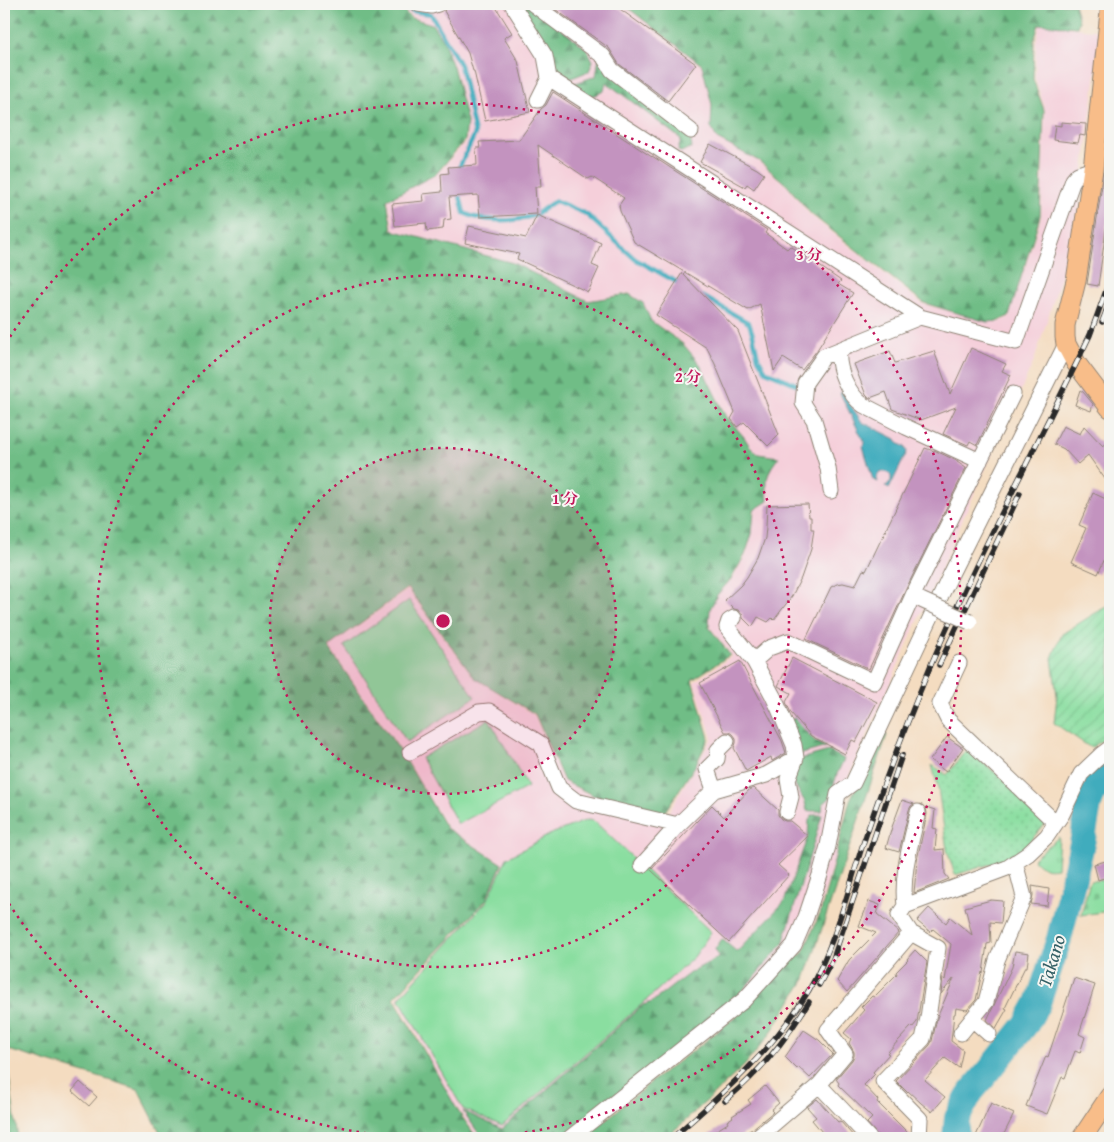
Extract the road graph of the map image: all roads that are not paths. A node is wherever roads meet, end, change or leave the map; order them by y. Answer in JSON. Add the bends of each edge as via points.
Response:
{"nodes":[{"id":1,"x":418,"y":4,"type":"edge"},
{"id":2,"x":438,"y":4,"type":"edge"},
{"id":3,"x":512,"y":4,"type":"edge"},
{"id":4,"x":533,"y":4,"type":"edge"},
{"id":5,"x":1110,"y":12,"type":"edge"},
{"id":6,"x":549,"y":78,"type":"junction"},
{"id":7,"x":1106,"y":88,"type":"edge"},
{"id":8,"x":538,"y":100,"type":"dead end"},
{"id":9,"x":691,"y":131,"type":"dead end"},
{"id":10,"x":1093,"y":169,"type":"junction"},
{"id":11,"x":920,"y":318,"type":"junction"},
{"id":12,"x":1066,"y":344,"type":"junction"},
{"id":13,"x":839,"y":350,"type":"junction"},
{"id":14,"x":1013,"y":394,"type":"dead end"},
{"id":15,"x":1110,"y":408,"type":"edge"},
{"id":16,"x":980,"y":461,"type":"junction"},
{"id":17,"x":831,"y":491,"type":"dead end"},
{"id":18,"x":917,"y":597,"type":"junction"},
{"id":19,"x":734,"y":618,"type":"dead end"},
{"id":20,"x":970,"y":622,"type":"dead end"},
{"id":21,"x":754,"y":661,"type":"junction"},
{"id":22,"x":959,"y":663,"type":"dead end"},
{"id":23,"x":727,"y":741,"type":"dead end"},
{"id":24,"x":1110,"y":748,"type":"edge"},
{"id":25,"x":410,"y":752,"type":"dead end"},
{"id":26,"x":796,"y":758,"type":"junction"},
{"id":27,"x":714,"y":790,"type":"junction"},
{"id":28,"x":787,"y":812,"type":"dead end"},
{"id":29,"x":918,"y":812,"type":"dead end"},
{"id":30,"x":1056,"y":823,"type":"junction"},
{"id":31,"x":678,"y":825,"type":"junction"},
{"id":32,"x":1016,"y":862,"type":"junction"},
{"id":33,"x":642,"y":865,"type":"dead end"},
{"id":34,"x":905,"y":906,"type":"junction"},
{"id":35,"x":911,"y":933,"type":"junction"},
{"id":36,"x":972,"y":1019,"type":"junction"},
{"id":37,"x":961,"y":1033,"type":"dead end"},
{"id":38,"x":989,"y":1034,"type":"dead end"},
{"id":39,"x":819,"y":1085,"type":"junction"},
{"id":40,"x":1110,"y":1096,"type":"edge"},
{"id":41,"x":762,"y":1137,"type":"edge"},
{"id":42,"x":570,"y":1138,"type":"edge"},
{"id":43,"x":869,"y":1138,"type":"edge"},
{"id":44,"x":919,"y":1138,"type":"edge"},
{"id":45,"x":1082,"y":1138,"type":"edge"}],
"edges":[{"from":1,"to":2,"type":"street"},
{"from":3,"to":6,"type":"street","via":[[545,56]]},
{"from":4,"to":9,"type":"street","via":[[603,56],[612,70]]},
{"from":5,"to":7,"type":"main road"},
{"from":6,"to":8,"type":"street"},
{"from":6,"to":11,"type":"street"},
{"from":7,"to":10,"type":"main road"},
{"from":10,"to":11,"type":"street","via":[[1078,174],[1073,180],[1016,342]]},
{"from":10,"to":12,"type":"main road","via":[[1076,281],[1065,325]]},
{"from":11,"to":13,"type":"street"},
{"from":12,"to":15,"type":"main road","via":[[1076,363]]},
{"from":12,"to":42,"type":"street","via":[[950,574],[853,783],[838,794],[822,868],[794,945],[744,1000]]},
{"from":13,"to":16,"type":"street","via":[[846,382],[858,402]]},
{"from":13,"to":17,"type":"street","via":[[824,356],[805,383],[802,403],[814,420]]},
{"from":14,"to":16,"type":"street"},
{"from":16,"to":18,"type":"street"},
{"from":18,"to":20,"type":"street","bridge":true},
{"from":18,"to":21,"type":"street","via":[[874,682],[788,641],[769,648]]},
{"from":19,"to":21,"type":"street","via":[[727,628]]},
{"from":21,"to":26,"type":"street","via":[[779,709]]},
{"from":22,"to":30,"type":"street","via":[[940,704],[948,720]]},
{"from":23,"to":27,"type":"street","via":[[707,769]]},
{"from":24,"to":30,"type":"street","via":[[1081,774]]},
{"from":25,"to":31,"type":"street","via":[[479,712],[489,711],[541,744],[559,788],[576,801]]},
{"from":26,"to":27,"type":"street","via":[[766,775]]},
{"from":26,"to":28,"type":"street","via":[[788,779],[791,797]]},
{"from":27,"to":31,"type":"street"},
{"from":29,"to":34,"type":"street","via":[[908,855]]},
{"from":30,"to":32,"type":"street","via":[[1047,836]]},
{"from":31,"to":33,"type":"street"},
{"from":32,"to":34,"type":"street","via":[[1008,868]]},
{"from":32,"to":36,"type":"street","via":[[1024,897],[997,960],[986,1002]]},
{"from":34,"to":35,"type":"street","via":[[899,915]]},
{"from":35,"to":39,"type":"street","via":[[828,1030],[845,1054]]},
{"from":35,"to":44,"type":"street","via":[[938,948],[928,1018],[923,1039],[884,1081],[920,1119]]},
{"from":36,"to":37,"type":"street"},
{"from":36,"to":38,"type":"street"},
{"from":39,"to":41,"type":"street"},
{"from":39,"to":43,"type":"street"},
{"from":40,"to":45,"type":"main road"}]}
